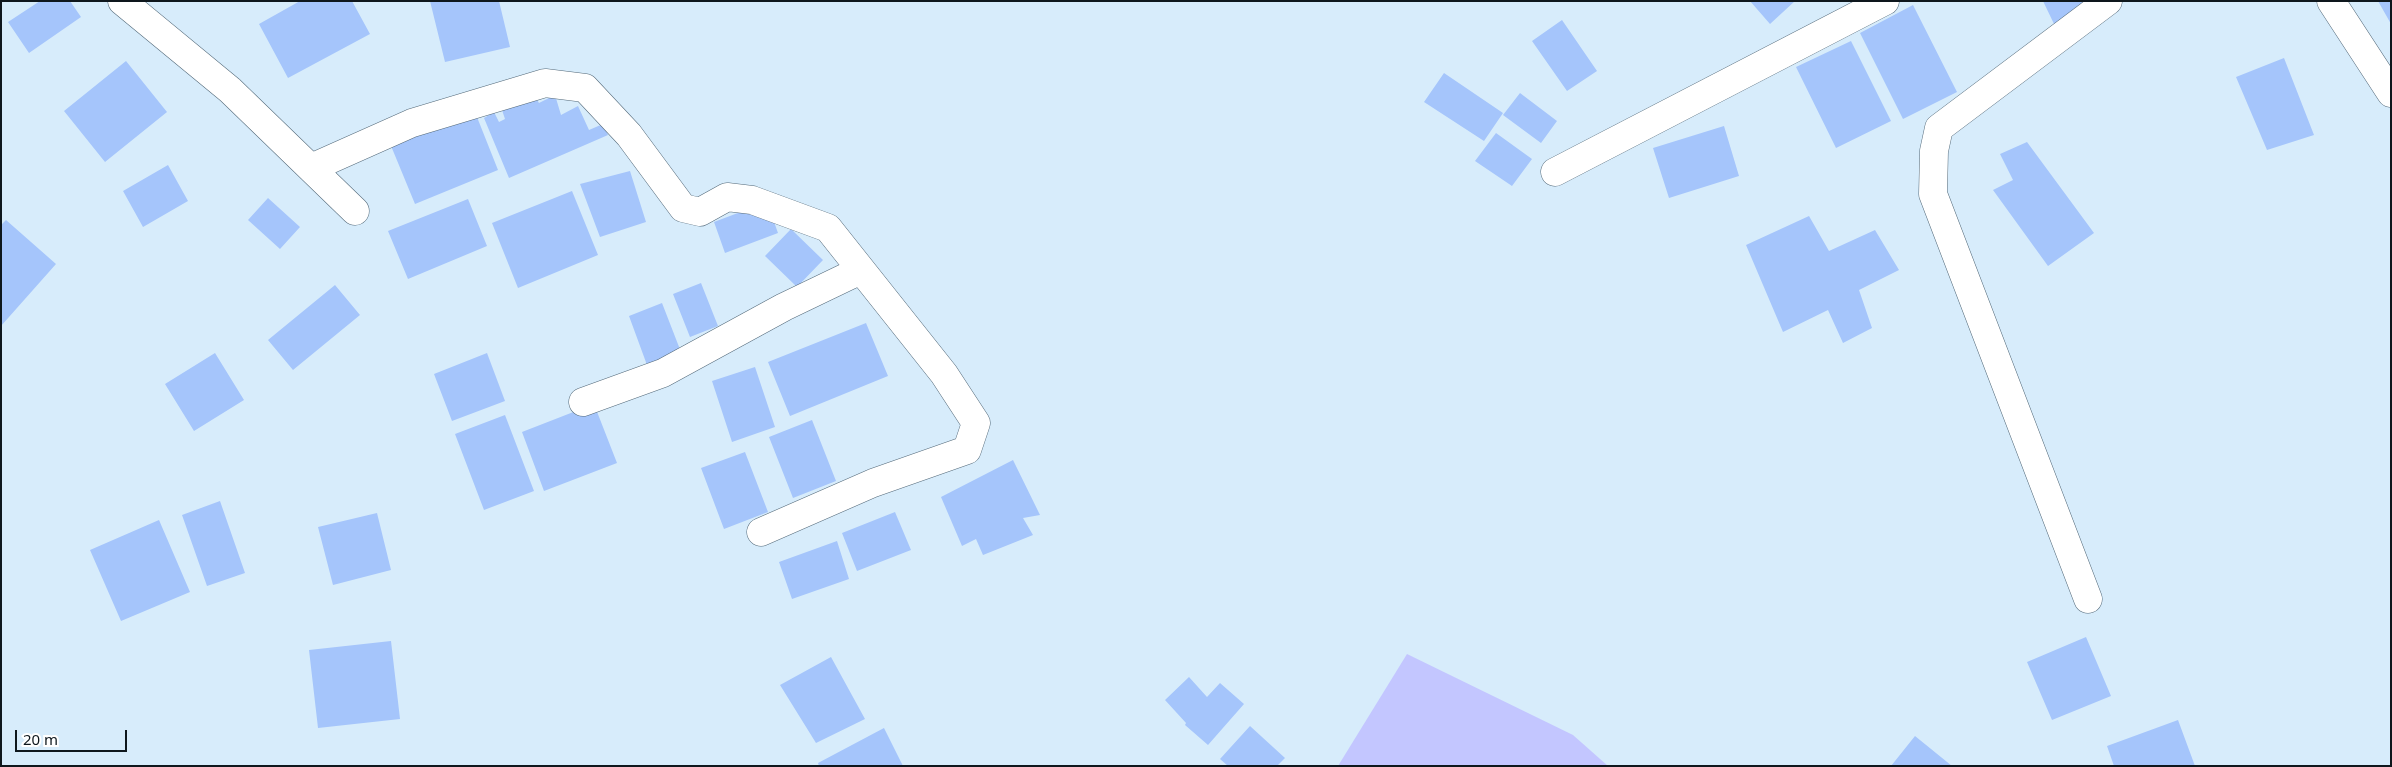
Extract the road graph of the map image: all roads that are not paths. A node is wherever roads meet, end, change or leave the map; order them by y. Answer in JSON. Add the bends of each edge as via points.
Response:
{"nodes":[{"id":1,"x":122,"y":1,"type":"edge"},
{"id":2,"x":1884,"y":1,"type":"edge"},
{"id":3,"x":2108,"y":1,"type":"edge"},
{"id":4,"x":2331,"y":1,"type":"edge"},
{"id":5,"x":2391,"y":93,"type":"edge"},
{"id":6,"x":311,"y":168,"type":"junction"},
{"id":7,"x":1555,"y":172,"type":"dead end"},
{"id":8,"x":355,"y":210,"type":"dead end"},
{"id":9,"x":861,"y":270,"type":"junction"},
{"id":10,"x":583,"y":402,"type":"dead end"},
{"id":11,"x":761,"y":532,"type":"dead end"},
{"id":12,"x":2088,"y":598,"type":"dead end"}],
"edges":[{"from":1,"to":6,"type":"street","via":[[230,90]]},
{"from":2,"to":7,"type":"street"},
{"from":3,"to":12,"type":"street","via":[[1939,128],[1934,151],[1934,194]]},
{"from":4,"to":5,"type":"street"},
{"from":6,"to":8,"type":"street"},
{"from":6,"to":9,"type":"street","via":[[412,123],[545,83],[584,88],[629,135],[683,208],[700,212],[728,197],[752,200],[828,228]]},
{"from":9,"to":10,"type":"street","via":[[784,306],[662,372]]},
{"from":9,"to":11,"type":"street","via":[[944,374],[976,423],[967,450],[873,483]]}]}
